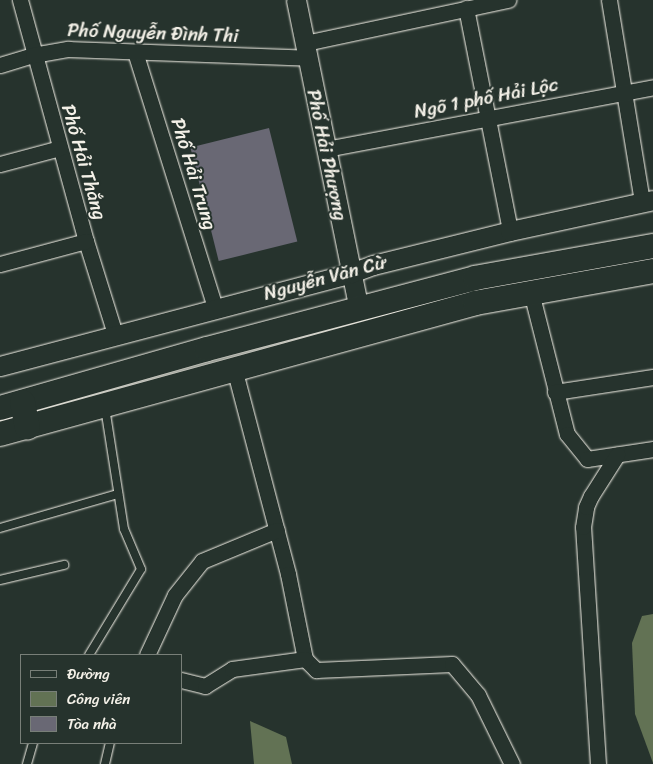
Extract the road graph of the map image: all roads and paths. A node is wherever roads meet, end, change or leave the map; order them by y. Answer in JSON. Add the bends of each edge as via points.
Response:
{"nodes":[{"id":1,"x":20,"y":0,"type":"edge"},
{"id":2,"x":296,"y":0,"type":"edge"},
{"id":3,"x":508,"y":0,"type":"edge"},
{"id":4,"x":609,"y":0,"type":"edge"},
{"id":5,"x":466,"y":8,"type":"junction"},
{"id":6,"x":306,"y":51,"type":"junction"},
{"id":7,"x":134,"y":52,"type":"junction"},
{"id":8,"x":34,"y":55,"type":"junction"},
{"id":9,"x":0,"y":65,"type":"edge"},
{"id":10,"x":653,"y":87,"type":"edge"},
{"id":11,"x":624,"y":92,"type":"junction"},
{"id":12,"x":488,"y":118,"type":"junction"},
{"id":13,"x":60,"y":148,"type":"junction"},
{"id":14,"x":326,"y":150,"type":"junction"},
{"id":15,"x":0,"y":164,"type":"edge"},
{"id":16,"x":647,"y":201,"type":"edge"},
{"id":17,"x":510,"y":231,"type":"junction"},
{"id":18,"x":86,"y":241,"type":"junction"},
{"id":19,"x":653,"y":246,"type":"edge"},
{"id":20,"x":0,"y":264,"type":"edge"},
{"id":21,"x":653,"y":271,"type":"edge"},
{"id":22,"x":352,"y":272,"type":"junction"},
{"id":23,"x":531,"y":292,"type":"junction"},
{"id":24,"x":215,"y":308,"type":"junction"},
{"id":25,"x":359,"y":309,"type":"junction"},
{"id":26,"x":115,"y":334,"type":"junction"},
{"id":27,"x":0,"y":366,"type":"edge"},
{"id":28,"x":234,"y":368,"type":"junction"},
{"id":29,"x":653,"y":377,"type":"edge"},
{"id":30,"x":555,"y":392,"type":"junction"},
{"id":31,"x":104,"y":403,"type":"junction"},
{"id":32,"x":11,"y":405,"type":"edge"},
{"id":33,"x":27,"y":427,"type":"junction"},
{"id":34,"x":0,"y":434,"type":"edge"},
{"id":35,"x":653,"y":449,"type":"edge"},
{"id":36,"x":617,"y":455,"type":"junction"},
{"id":37,"x":118,"y":494,"type":"junction"},
{"id":38,"x":0,"y":528,"type":"edge"},
{"id":39,"x":277,"y":530,"type":"junction"},
{"id":40,"x":64,"y":565,"type":"dead end"},
{"id":41,"x":0,"y":580,"type":"edge"},
{"id":42,"x":90,"y":654,"type":"edge"},
{"id":43,"x":147,"y":654,"type":"edge"},
{"id":44,"x":305,"y":658,"type":"junction"},
{"id":45,"x":182,"y":680,"type":"edge"},
{"id":46,"x":33,"y":744,"type":"edge"},
{"id":47,"x":110,"y":744,"type":"edge"},
{"id":48,"x":26,"y":764,"type":"edge"},
{"id":49,"x":105,"y":764,"type":"edge"},
{"id":50,"x":512,"y":764,"type":"edge"},
{"id":51,"x":598,"y":764,"type":"edge"}],
"edges":[{"from":1,"to":8,"type":"street","name":"Phố Hải Thắng"},
{"from":2,"to":6,"type":"street","name":"Phố Hải Phượng"},
{"from":3,"to":5,"type":"street","name":"Phố Nguyễn Đình Thi"},
{"from":4,"to":11,"type":"street"},
{"from":5,"to":6,"type":"street","name":"Phố Nguyễn Đình Thi"},
{"from":5,"to":12,"type":"street"},
{"from":6,"to":7,"type":"street","name":"Phố Nguyễn Đình Thi"},
{"from":6,"to":14,"type":"street","name":"Phố Hải Phượng"},
{"from":7,"to":8,"type":"street","name":"Phố Nguyễn Đình Thi","via":[[68,49]]},
{"from":7,"to":24,"type":"street","name":"Phố Hải Trung"},
{"from":8,"to":9,"type":"street","name":"Phố Nguyễn Đình Thi"},
{"from":8,"to":13,"type":"street","name":"Phố Hải Thắng"},
{"from":10,"to":11,"type":"street","name":"Ngõ 1 phố Hải Lộc"},
{"from":11,"to":12,"type":"street","name":"Ngõ 1 phố Hải Lộc"},
{"from":11,"to":16,"type":"street"},
{"from":12,"to":14,"type":"street","name":"Ngõ 1 phố Hải Lộc"},
{"from":12,"to":17,"type":"street"},
{"from":13,"to":15,"type":"street"},
{"from":13,"to":18,"type":"street","name":"Phố Hải Thắng"},
{"from":14,"to":22,"type":"street","name":"Phố Hải Phượng"},
{"from":16,"to":17,"type":"street","name":"Nguyễn Văn Cừ"},
{"from":17,"to":22,"type":"street","name":"Nguyễn Văn Cừ"},
{"from":18,"to":20,"type":"street"},
{"from":18,"to":26,"type":"street","name":"Phố Hải Thắng"},
{"from":19,"to":25,"type":"main road","name":"Nguyễn Văn Cừ","via":[[475,278]]},
{"from":21,"to":23,"type":"main road"},
{"from":22,"to":24,"type":"street","name":"Nguyễn Văn Cừ"},
{"from":22,"to":25,"type":"street","name":"Phố Hải Phượng"},
{"from":23,"to":28,"type":"main road","via":[[475,303]]},
{"from":23,"to":30,"type":"street"},
{"from":24,"to":26,"type":"street","name":"Nguyễn Văn Cừ"},
{"from":25,"to":32,"type":"main road","name":"Nguyễn Văn Cừ"},
{"from":26,"to":27,"type":"street","name":"Nguyễn Văn Cừ"},
{"from":28,"to":31,"type":"main road"},
{"from":28,"to":39,"type":"street"},
{"from":29,"to":30,"type":"street"},
{"from":30,"to":36,"type":"street","via":[[567,434],[587,459]]},
{"from":31,"to":33,"type":"main road"},
{"from":31,"to":37,"type":"lane"},
{"from":32,"to":33,"type":"highway"},
{"from":33,"to":34,"type":"main road"},
{"from":35,"to":36,"type":"street"},
{"from":36,"to":51,"type":"street","via":[[591,496],[583,527]]},
{"from":37,"to":38,"type":"lane"},
{"from":37,"to":42,"type":"lane","via":[[124,529],[141,569]]},
{"from":39,"to":43,"type":"street","via":[[202,561],[175,596]]},
{"from":39,"to":44,"type":"street"},
{"from":40,"to":41,"type":"lane"},
{"from":44,"to":45,"type":"street","via":[[232,669],[205,686]]},
{"from":44,"to":50,"type":"street","via":[[316,670],[452,664],[478,696]]},
{"from":46,"to":48,"type":"lane"},
{"from":47,"to":49,"type":"lane"}]}
